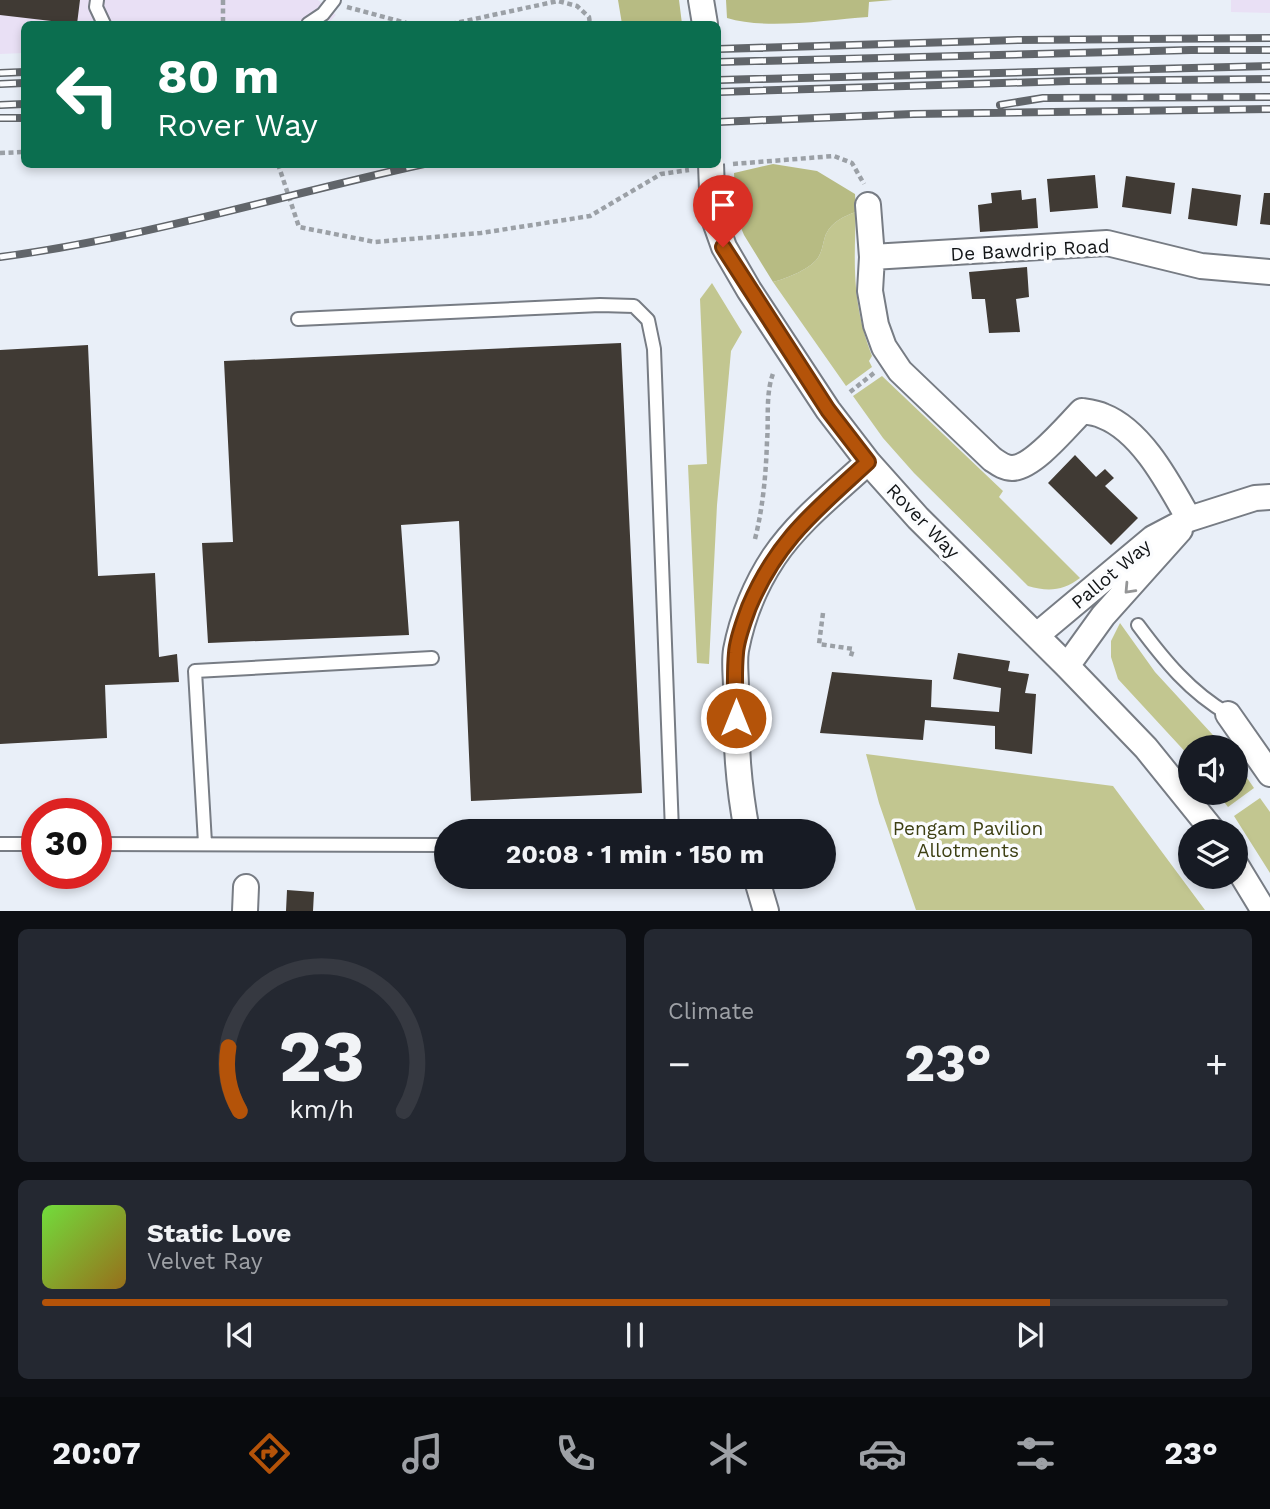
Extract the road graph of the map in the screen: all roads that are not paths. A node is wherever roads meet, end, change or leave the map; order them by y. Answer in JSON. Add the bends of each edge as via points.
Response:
{"nodes":[{"id":1,"x":97,"y":0,"type":"edge"},
{"id":2,"x":334,"y":1,"type":"edge"},
{"id":3,"x":103,"y":21,"type":"edge"},
{"id":4,"x":312,"y":21,"type":"edge"},
{"id":5,"x":710,"y":168,"type":"edge"},
{"id":6,"x":868,"y":205,"type":"road end"},
{"id":7,"x":872,"y":257,"type":"junction"},
{"id":8,"x":1270,"y":272,"type":"edge"},
{"id":9,"x":298,"y":319,"type":"dead end"},
{"id":10,"x":868,"y":462,"type":"junction"},
{"id":11,"x":1270,"y":498,"type":"edge"},
{"id":12,"x":1189,"y":519,"type":"junction"},
{"id":13,"x":1138,"y":625,"type":"dead end"},
{"id":14,"x":1037,"y":635,"type":"junction"},
{"id":15,"x":432,"y":658,"type":"dead end"},
{"id":16,"x":1068,"y":666,"type":"junction"},
{"id":17,"x":1227,"y":714,"type":"joint"},
{"id":18,"x":1270,"y":774,"type":"edge"},
{"id":19,"x":672,"y":819,"type":"edge"},
{"id":20,"x":745,"y":819,"type":"edge"},
{"id":21,"x":1203,"y":819,"type":"edge"},
{"id":22,"x":205,"y":843,"type":"junction"},
{"id":23,"x":21,"y":844,"type":"edge"},
{"id":24,"x":112,"y":844,"type":"edge"},
{"id":25,"x":0,"y":845,"type":"edge"},
{"id":26,"x":434,"y":845,"type":"edge"},
{"id":27,"x":1248,"y":885,"type":"edge"},
{"id":28,"x":760,"y":889,"type":"edge"},
{"id":29,"x":766,"y":911,"type":"edge"},
{"id":30,"x":1264,"y":911,"type":"edge"}],
"edges":[{"from":1,"to":3,"type":"lane"},
{"from":2,"to":4,"type":"lane"},
{"from":5,"to":10,"type":"street","name":"Rover Way","bridge":true,"via":[[713,216],[723,247],[828,410]]},
{"from":6,"to":7,"type":"street"},
{"from":7,"to":8,"type":"street","name":"De Bawdrip Road","via":[[1107,243],[1201,266]]},
{"from":7,"to":12,"type":"street","via":[[870,291],[876,325],[893,363],[992,459],[1003,467],[1024,465],[1082,411],[1103,416],[1126,429],[1161,471]]},
{"from":9,"to":19,"type":"lane","via":[[600,305],[634,306],[648,320],[654,349]]},
{"from":10,"to":14,"type":"street","name":"Rover Way"},
{"from":10,"to":20,"type":"street","via":[[802,522],[774,556],[745,617],[736,652],[735,697]]},
{"from":11,"to":12,"type":"street","name":"Pallot Way","via":[[1255,498]]},
{"from":12,"to":14,"type":"street","name":"Pallot Way","via":[[1153,538]]},
{"from":12,"to":16,"type":"street","name":"Pallot Way","one_way":true,"via":[[1103,616]]},
{"from":13,"to":17,"type":"lane","via":[[1165,662],[1206,702]]},
{"from":14,"to":16,"type":"street","name":"Rover Way"},
{"from":15,"to":22,"type":"lane","via":[[195,671]]},
{"from":16,"to":21,"type":"street","name":"Rover Way","via":[[1146,748]]},
{"from":17,"to":18,"type":"street"},
{"from":22,"to":24,"type":"lane"},
{"from":22,"to":26,"type":"lane"},
{"from":23,"to":25,"type":"lane"},
{"from":27,"to":30,"type":"street"},
{"from":28,"to":29,"type":"street"}]}
